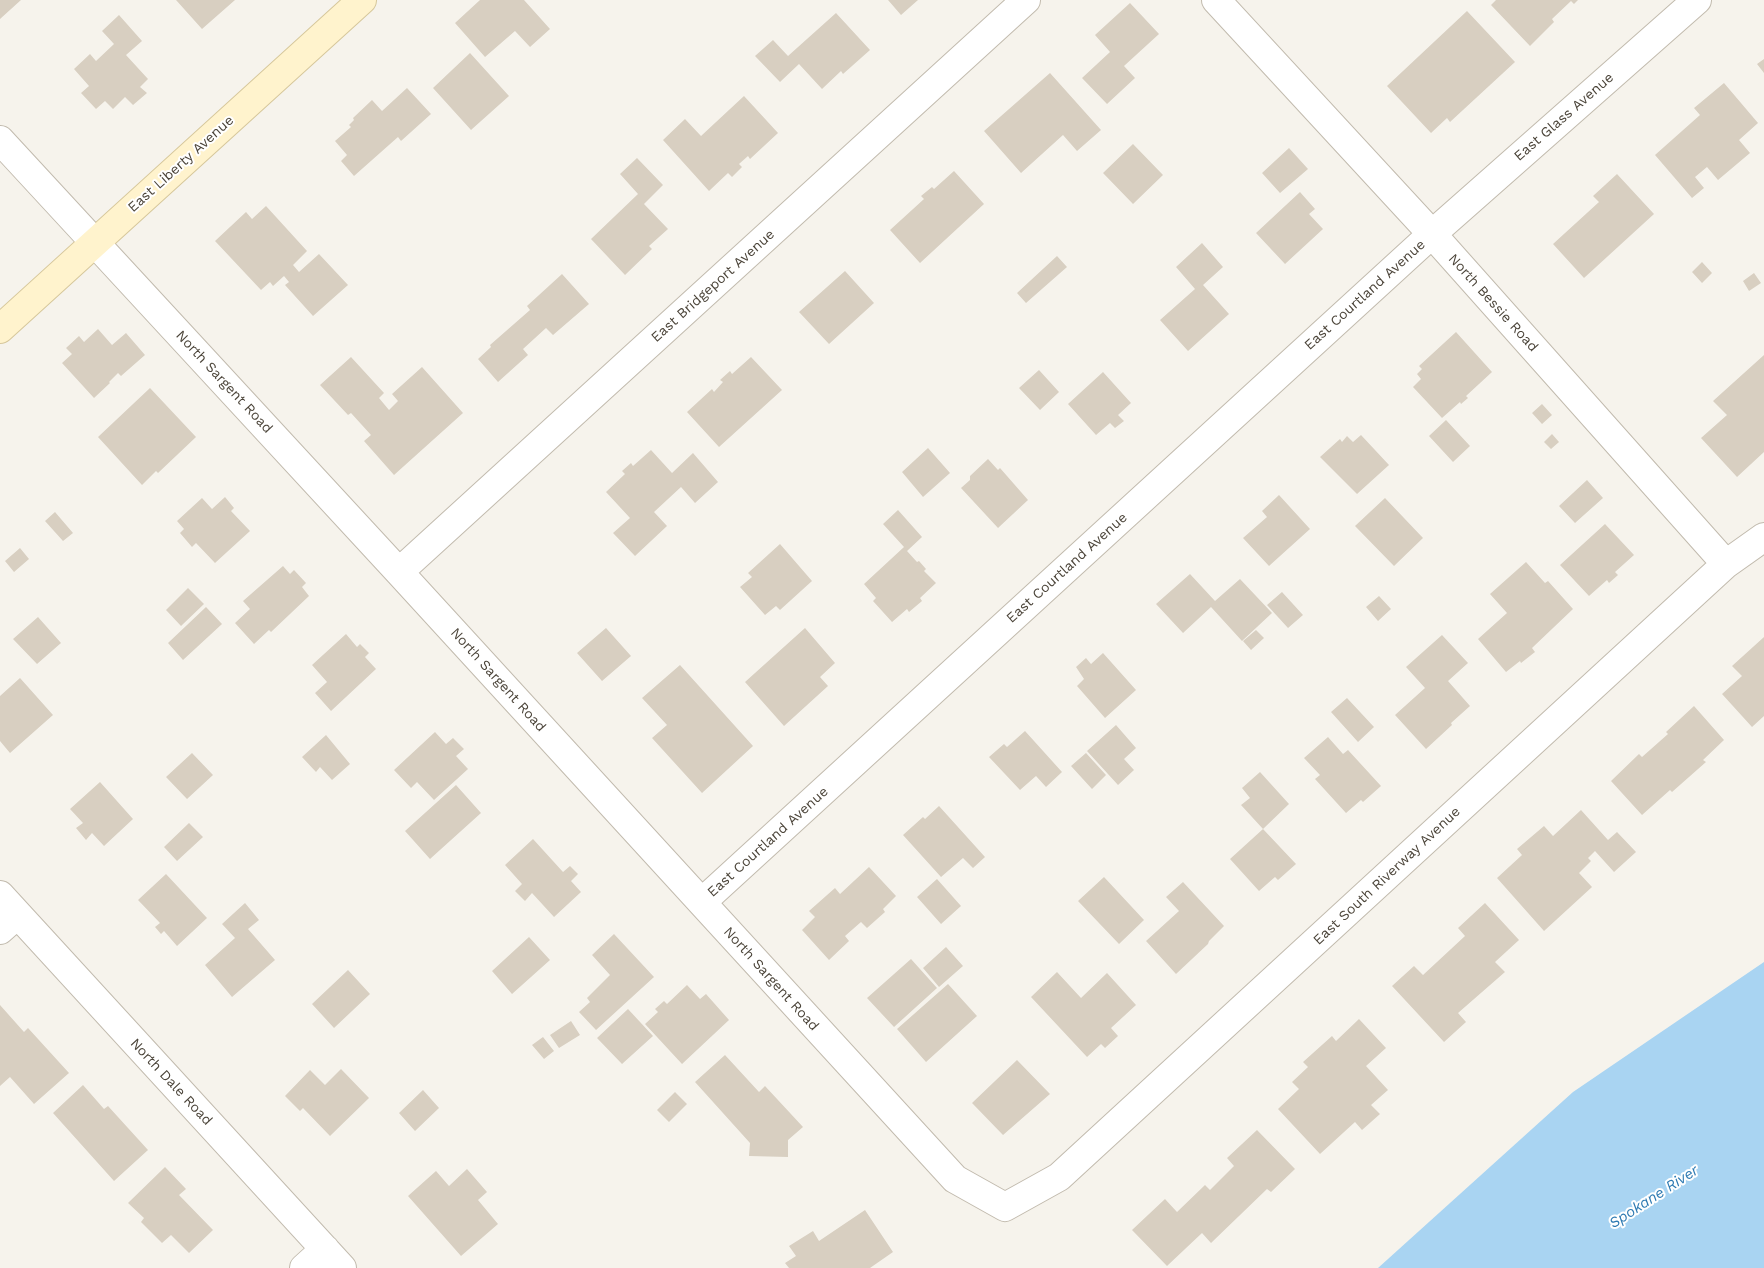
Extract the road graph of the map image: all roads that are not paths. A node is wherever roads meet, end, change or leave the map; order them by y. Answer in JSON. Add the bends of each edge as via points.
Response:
{"nodes":[{"id":1,"x":362,"y":0,"type":"edge"},
{"id":2,"x":1026,"y":0,"type":"edge"},
{"id":3,"x":1216,"y":0,"type":"edge"},
{"id":4,"x":1697,"y":0,"type":"edge"},
{"id":5,"x":0,"y":140,"type":"edge"},
{"id":6,"x":1432,"y":234,"type":"junction"},
{"id":7,"x":94,"y":243,"type":"junction"},
{"id":8,"x":0,"y":329,"type":"edge"},
{"id":9,"x":1764,"y":537,"type":"edge"},
{"id":10,"x":1726,"y":564,"type":"junction"},
{"id":11,"x":399,"y":572,"type":"junction"},
{"id":12,"x":702,"y":902,"type":"junction"},
{"id":13,"x":6,"y":913,"type":"edge"},
{"id":14,"x":1006,"y":1207,"type":"joint"},
{"id":15,"x":333,"y":1258,"type":"edge"},
{"id":16,"x":304,"y":1268,"type":"edge"}],
"edges":[{"from":1,"to":7,"type":"street","name":"East Liberty Avenue"},
{"from":2,"to":11,"type":"street","name":"East Bridgeport Avenue"},
{"from":3,"to":6,"type":"street","name":"North Bessie Road"},
{"from":4,"to":6,"type":"street","name":"East Glass Avenue"},
{"from":5,"to":7,"type":"street","name":"North Sargent Road"},
{"from":6,"to":10,"type":"street","name":"North Bessie Road"},
{"from":6,"to":12,"type":"street","name":"East Courtland Avenue"},
{"from":7,"to":8,"type":"street","name":"East Liberty Avenue"},
{"from":7,"to":11,"type":"street","name":"North Sargent Road"},
{"from":9,"to":10,"type":"street","name":"East South Riverway Avenue"},
{"from":10,"to":14,"type":"street","name":"East South Riverway Avenue","via":[[1059,1177]]},
{"from":11,"to":12,"type":"street","name":"North Sargent Road"},
{"from":12,"to":14,"type":"street","name":"North Sargent Road","via":[[955,1179]]},
{"from":13,"to":15,"type":"street","name":"North Dale Road"},
{"from":15,"to":16,"type":"street"}]}
